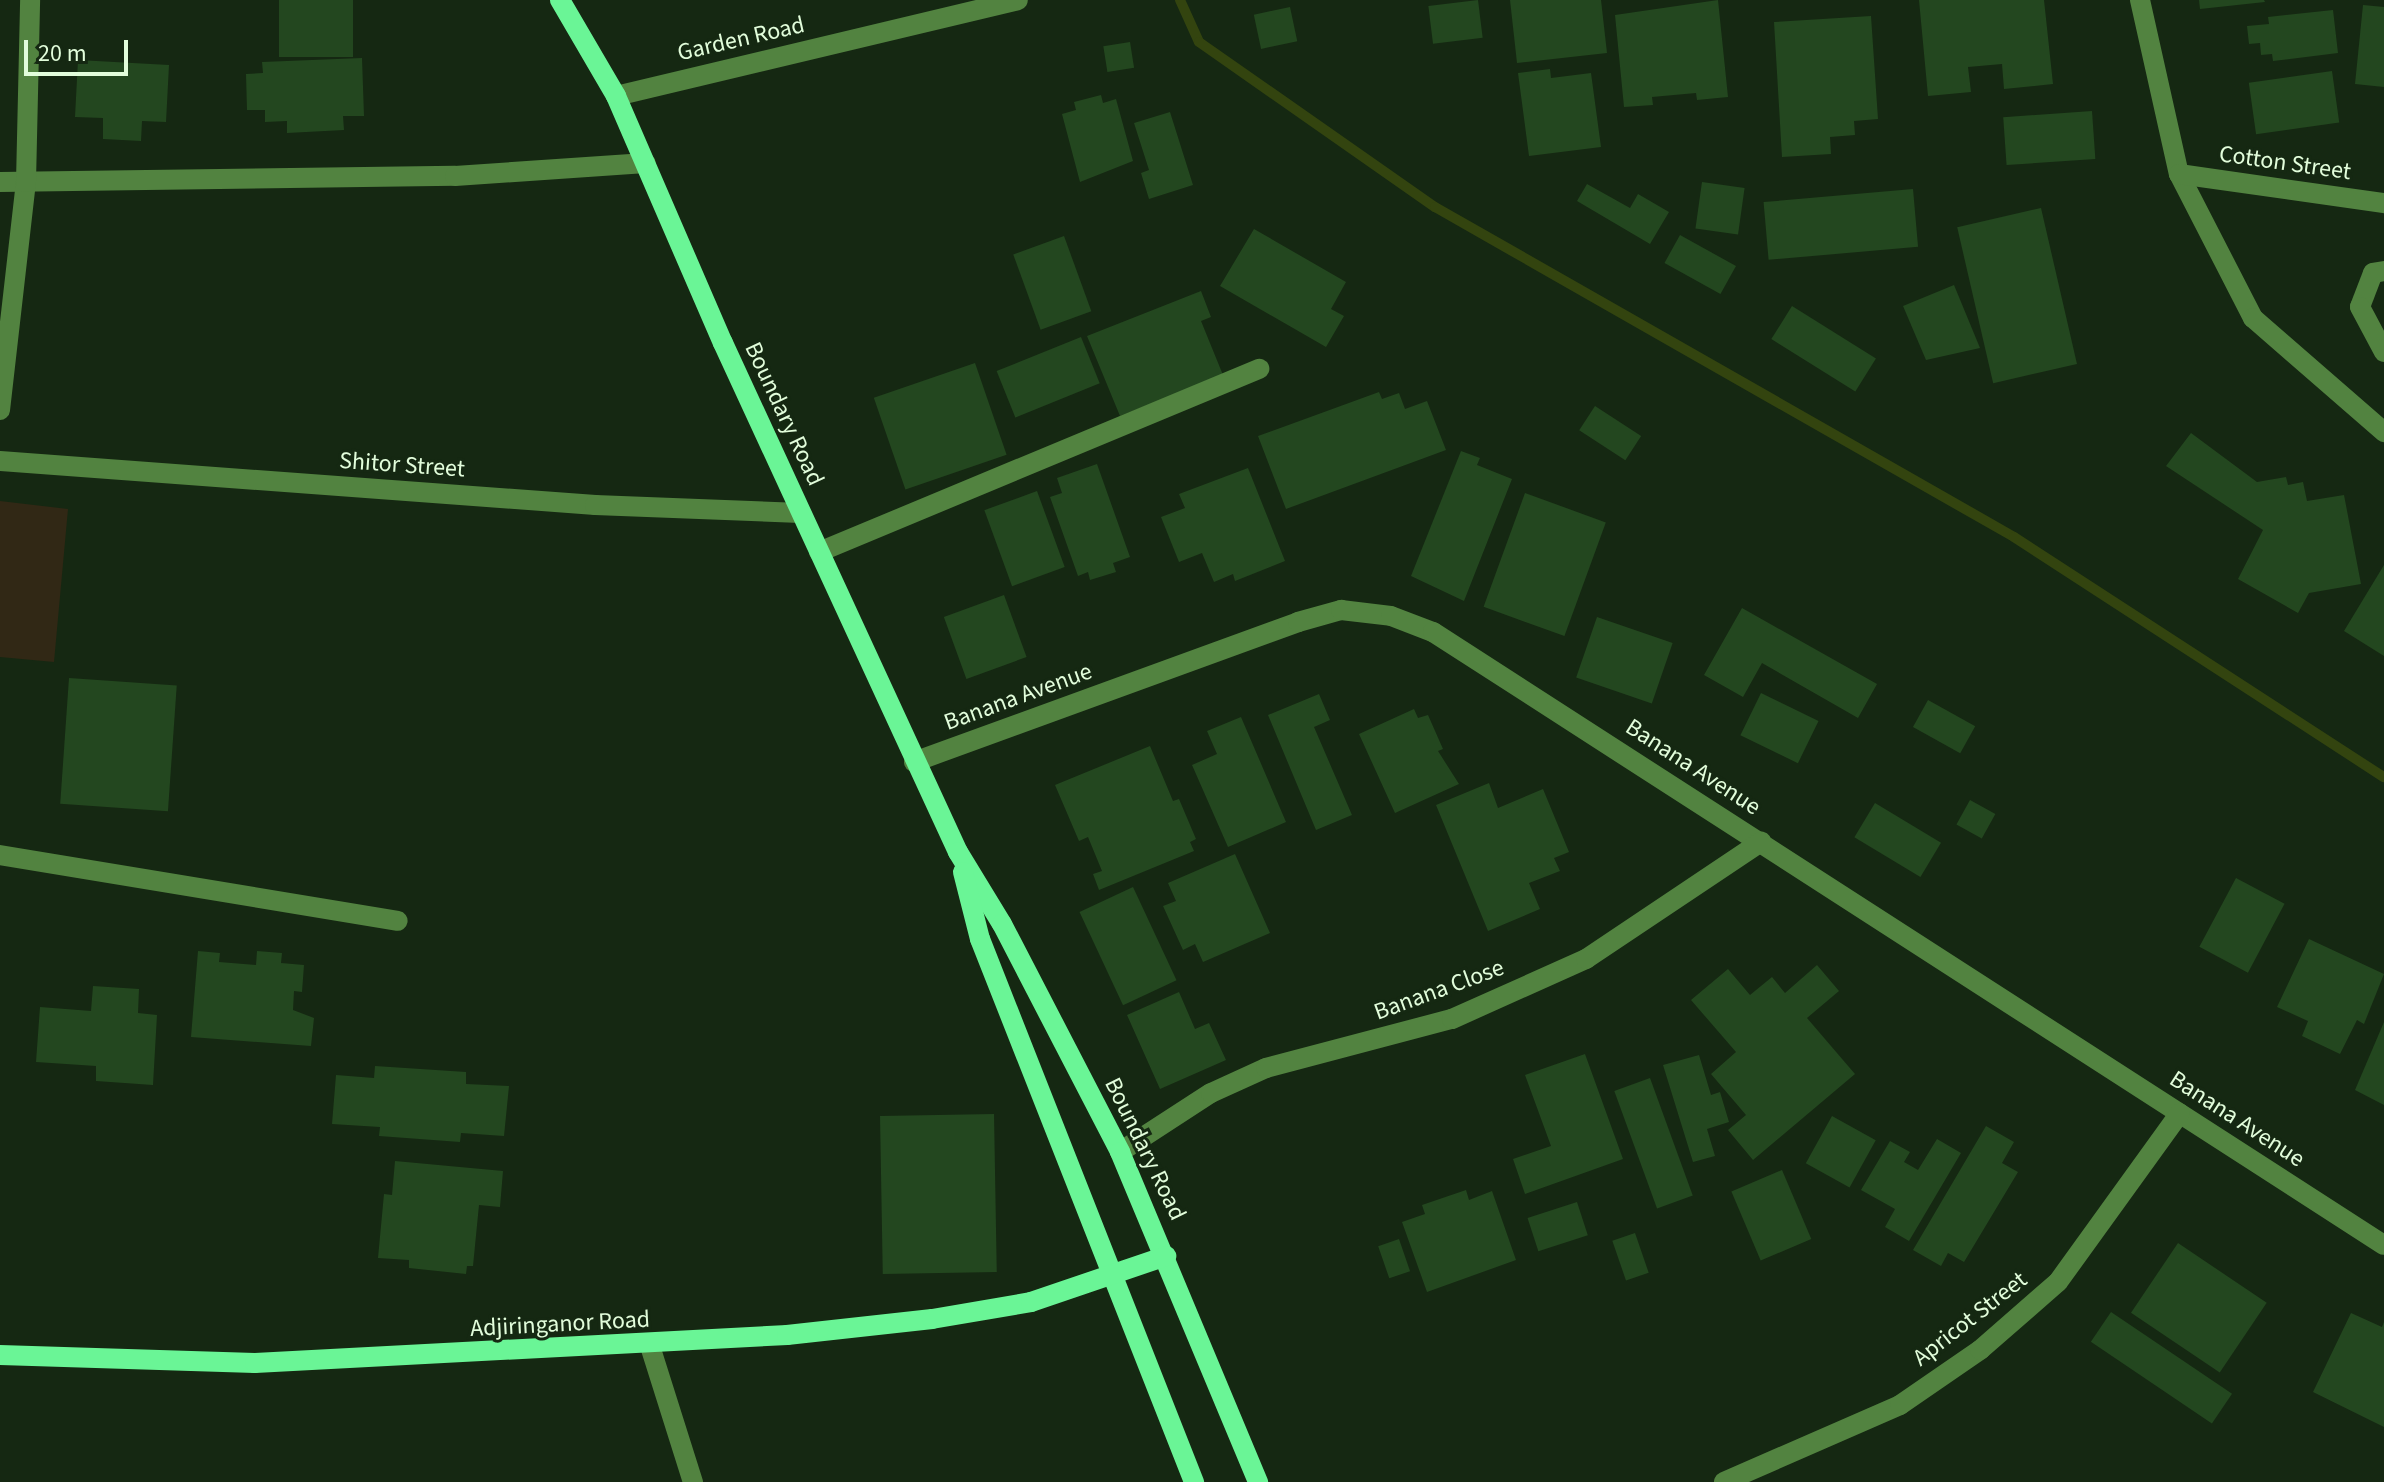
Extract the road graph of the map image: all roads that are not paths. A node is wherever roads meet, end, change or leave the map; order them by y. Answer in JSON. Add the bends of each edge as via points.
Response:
{"nodes":[{"id":1,"x":30,"y":0,"type":"edge"},
{"id":2,"x":560,"y":0,"type":"edge"},
{"id":3,"x":1018,"y":0,"type":"edge"},
{"id":4,"x":2140,"y":0,"type":"edge"},
{"id":5,"x":616,"y":96,"type":"junction"},
{"id":6,"x":646,"y":163,"type":"junction"},
{"id":7,"x":2179,"y":174,"type":"junction"},
{"id":8,"x":0,"y":182,"type":"edge"},
{"id":9,"x":26,"y":182,"type":"junction"},
{"id":10,"x":2384,"y":203,"type":"edge"},
{"id":11,"x":2384,"y":271,"type":"edge"},
{"id":12,"x":2384,"y":352,"type":"edge"},
{"id":13,"x":1259,"y":369,"type":"dead end"},
{"id":14,"x":0,"y":410,"type":"edge"},
{"id":15,"x":2384,"y":432,"type":"edge"},
{"id":16,"x":0,"y":461,"type":"edge"},
{"id":17,"x":801,"y":513,"type":"junction"},
{"id":18,"x":819,"y":552,"type":"junction"},
{"id":19,"x":914,"y":762,"type":"junction"},
{"id":20,"x":1761,"y":842,"type":"junction"},
{"id":21,"x":958,"y":852,"type":"junction"},
{"id":22,"x":0,"y":855,"type":"edge"},
{"id":23,"x":398,"y":921,"type":"dead end"},
{"id":24,"x":2180,"y":1113,"type":"junction"},
{"id":25,"x":1120,"y":1152,"type":"junction"},
{"id":26,"x":2384,"y":1245,"type":"edge"},
{"id":27,"x":1166,"y":1256,"type":"junction"},
{"id":28,"x":1116,"y":1276,"type":"junction"},
{"id":29,"x":650,"y":1346,"type":"junction"},
{"id":30,"x":0,"y":1355,"type":"edge"},
{"id":31,"x":693,"y":1482,"type":"edge"},
{"id":32,"x":1194,"y":1482,"type":"edge"},
{"id":33,"x":1258,"y":1482,"type":"edge"},
{"id":34,"x":1724,"y":1482,"type":"edge"}],
"edges":[{"from":1,"to":9,"type":"street"},
{"from":2,"to":5,"type":"main road","name":"Boundary Road"},
{"from":3,"to":5,"type":"street","name":"Garden Road"},
{"from":4,"to":7,"type":"street"},
{"from":5,"to":6,"type":"main road","name":"Boundary Road"},
{"from":6,"to":9,"type":"street","via":[[455,176]]},
{"from":6,"to":17,"type":"main road","name":"Boundary Road"},
{"from":7,"to":10,"type":"street","name":"Cotton Street"},
{"from":7,"to":15,"type":"street","via":[[2253,318]]},
{"from":8,"to":9,"type":"street"},
{"from":9,"to":14,"type":"street"},
{"from":11,"to":12,"type":"street","via":[[2373,273],[2360,307]]},
{"from":13,"to":18,"type":"street"},
{"from":16,"to":17,"type":"street","name":"Shitor Street","via":[[595,505]]},
{"from":17,"to":18,"type":"main road","name":"Boundary Road"},
{"from":18,"to":19,"type":"main road","name":"Boundary Road"},
{"from":19,"to":20,"type":"street","name":"Banana Avenue","via":[[1341,610],[1391,616],[1433,632]]},
{"from":19,"to":21,"type":"main road","name":"Boundary Road"},
{"from":20,"to":24,"type":"street","name":"Banana Avenue"},
{"from":20,"to":25,"type":"street","name":"Banana Close","via":[[1586,959],[1452,1019],[1266,1068],[1211,1093]]},
{"from":21,"to":25,"type":"main road","name":"Boundary Road","via":[[1002,924]]},
{"from":21,"to":28,"type":"main road","name":"Boundary Road","via":[[980,939]]},
{"from":22,"to":23,"type":"street"},
{"from":24,"to":26,"type":"street","name":"Banana Avenue"},
{"from":24,"to":34,"type":"street","name":"Apricot Street","via":[[2058,1282],[1980,1350],[1900,1405]]},
{"from":25,"to":27,"type":"main road","name":"Boundary Road"},
{"from":27,"to":28,"type":"main road","name":"Adjiringanor Road"},
{"from":27,"to":33,"type":"main road","name":"Boundary Road"},
{"from":28,"to":29,"type":"main road","name":"Adjiringanor Road","via":[[1031,1302],[932,1319]]},
{"from":28,"to":32,"type":"main road","name":"Boundary Road"},
{"from":29,"to":30,"type":"main road","name":"Adjiringanor Road","via":[[255,1363]]},
{"from":29,"to":31,"type":"street"}]}
